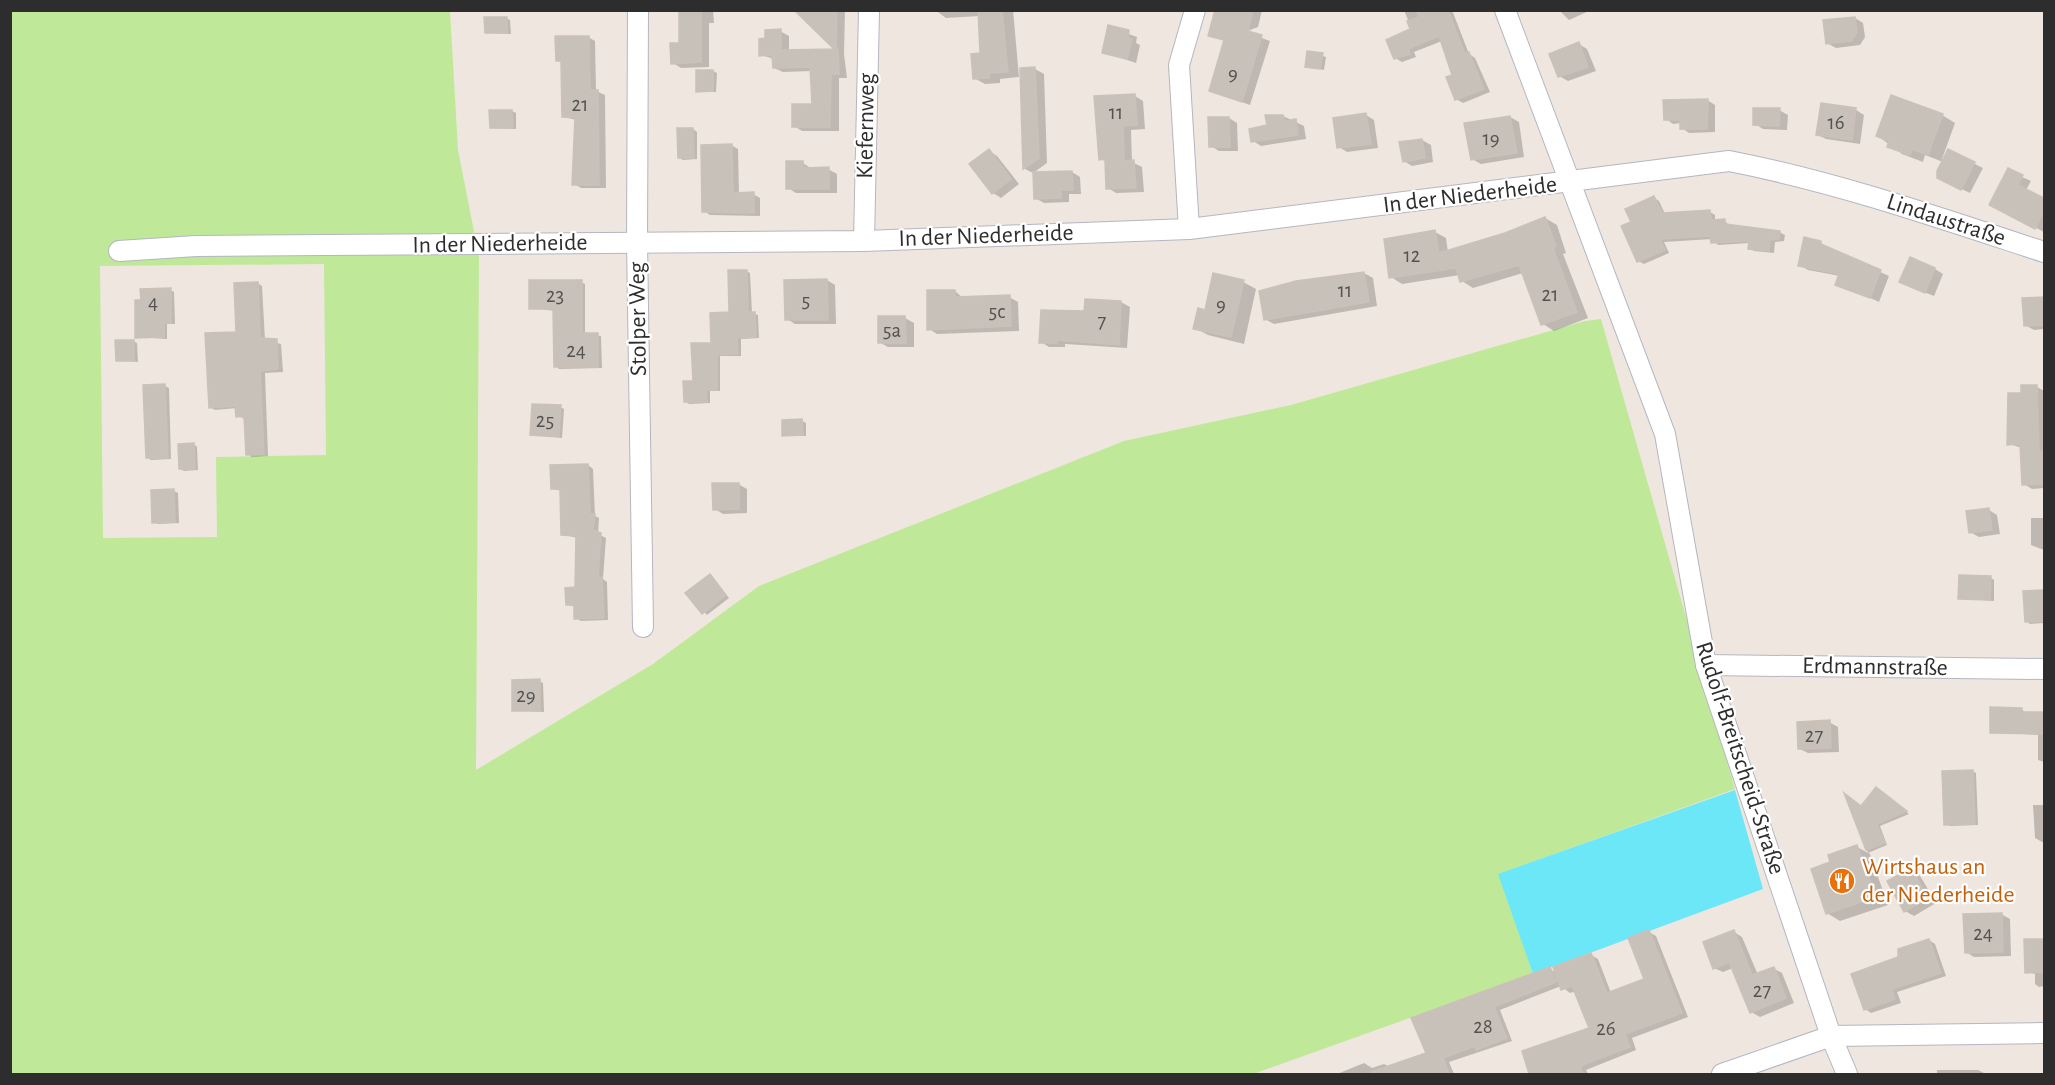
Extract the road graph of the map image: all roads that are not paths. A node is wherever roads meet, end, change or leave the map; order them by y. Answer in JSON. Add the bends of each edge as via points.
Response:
{"nodes":[{"id":1,"x":638,"y":10,"type":"edge"},
{"id":2,"x":869,"y":10,"type":"edge"},
{"id":3,"x":1195,"y":10,"type":"edge"},
{"id":4,"x":1504,"y":10,"type":"edge"},
{"id":5,"x":1571,"y":182,"type":"junction"},
{"id":6,"x":1847,"y":188,"type":"joint"},
{"id":7,"x":1189,"y":228,"type":"junction"},
{"id":8,"x":864,"y":241,"type":"junction"},
{"id":9,"x":637,"y":242,"type":"junction"},
{"id":10,"x":119,"y":250,"type":"dead end"},
{"id":11,"x":2044,"y":252,"type":"edge"},
{"id":12,"x":643,"y":627,"type":"dead end"},
{"id":13,"x":1706,"y":665,"type":"junction"},
{"id":14,"x":2044,"y":669,"type":"edge"},
{"id":15,"x":2044,"y":1033,"type":"edge"},
{"id":16,"x":1831,"y":1036,"type":"junction"},
{"id":17,"x":1722,"y":1074,"type":"edge"},
{"id":18,"x":1847,"y":1074,"type":"edge"}],
"edges":[{"from":1,"to":9,"type":"street","name":"Stolper Weg"},
{"from":2,"to":8,"type":"street","name":"Kiefernweg"},
{"from":3,"to":7,"type":"street","via":[[1179,65]]},
{"from":4,"to":5,"type":"street","name":"Rudolf-Breitscheid-Straße"},
{"from":5,"to":6,"type":"street","name":"In der Niederheide","via":[[1729,161]]},
{"from":5,"to":7,"type":"street","name":"In der Niederheide"},
{"from":5,"to":13,"type":"street","name":"Rudolf-Breitscheid-Straße","via":[[1665,434]]},
{"from":6,"to":11,"type":"street","name":"Lindaustraße"},
{"from":7,"to":8,"type":"street","name":"In der Niederheide"},
{"from":8,"to":9,"type":"street","name":"In der Niederheide"},
{"from":9,"to":10,"type":"street","name":"In der Niederheide"},
{"from":9,"to":12,"type":"street","name":"Stolper Weg"},
{"from":13,"to":14,"type":"street","name":"Erdmannstraße"},
{"from":13,"to":16,"type":"street","name":"Rudolf-Breitscheid-Straße"},
{"from":15,"to":16,"type":"street"},
{"from":16,"to":17,"type":"street"},
{"from":16,"to":18,"type":"street","name":"Rudolf-Breitscheid-Straße"}]}
